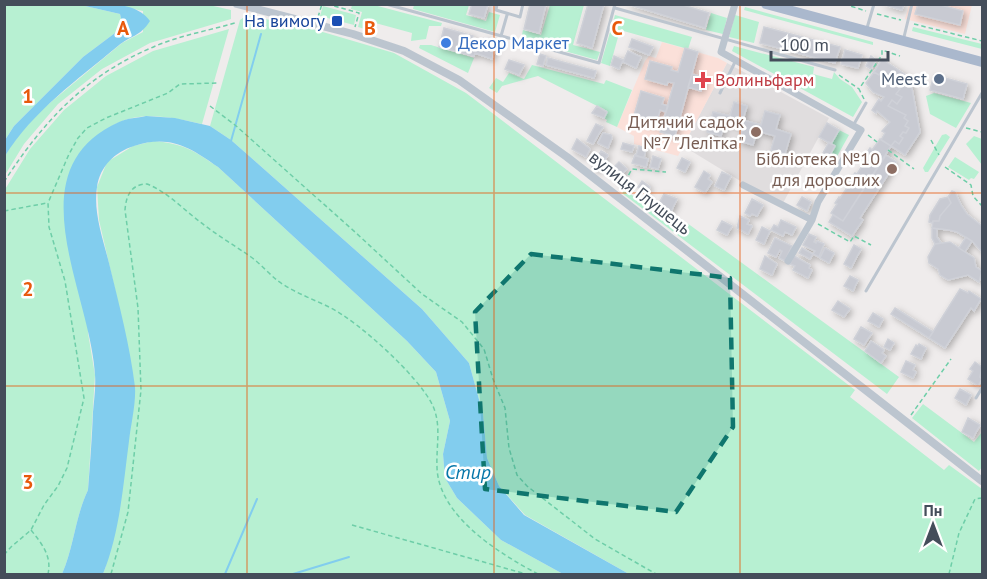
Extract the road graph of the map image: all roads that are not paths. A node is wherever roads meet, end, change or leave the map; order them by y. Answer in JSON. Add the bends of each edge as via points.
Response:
{"nodes":[{"id":1,"x":237,"y":4,"type":"edge"},
{"id":2,"x":386,"y":4,"type":"edge"},
{"id":3,"x":497,"y":4,"type":"edge"},
{"id":4,"x":524,"y":4,"type":"edge"},
{"id":5,"x":735,"y":4,"type":"edge"},
{"id":6,"x":766,"y":4,"type":"edge"},
{"id":7,"x":874,"y":4,"type":"edge"},
{"id":8,"x":912,"y":4,"type":"edge"},
{"id":9,"x":393,"y":5,"type":"edge"},
{"id":10,"x":615,"y":6,"type":"edge"},
{"id":11,"x":508,"y":14,"type":"junction"},
{"id":12,"x":866,"y":32,"type":"junction"},
{"id":13,"x":501,"y":36,"type":"junction"},
{"id":14,"x":725,"y":39,"type":"junction"},
{"id":15,"x":902,"y":42,"type":"junction"},
{"id":16,"x":736,"y":61,"type":"junction"},
{"id":17,"x":982,"y":62,"type":"edge"},
{"id":18,"x":835,"y":70,"type":"road end"},
{"id":19,"x":720,"y":93,"type":"dead end"},
{"id":20,"x":982,"y":93,"type":"edge"},
{"id":21,"x":866,"y":103,"type":"road end"},
{"id":22,"x":853,"y":125,"type":"junction"},
{"id":23,"x":742,"y":185,"type":"dead end"},
{"id":24,"x":812,"y":220,"type":"junction"},
{"id":25,"x":788,"y":261,"type":"dead end"},
{"id":26,"x":866,"y":291,"type":"dead end"},
{"id":27,"x":982,"y":388,"type":"edge"},
{"id":28,"x":976,"y":398,"type":"dead end"},
{"id":29,"x":981,"y":477,"type":"edge"}],
"edges":[{"from":1,"to":29,"type":"street","name":"вулиця Глушець","via":[[404,51],[459,80],[567,157]]},
{"from":2,"to":9,"type":"lane"},
{"from":3,"to":11,"type":"lane","via":[[495,10]]},
{"from":4,"to":11,"type":"lane","via":[[520,17]]},
{"from":5,"to":14,"type":"street"},
{"from":6,"to":12,"type":"main road"},
{"from":7,"to":12,"type":"lane"},
{"from":8,"to":15,"type":"lane"},
{"from":9,"to":13,"type":"lane"},
{"from":10,"to":13,"type":"lane","via":[[599,63]]},
{"from":10,"to":14,"type":"lane"},
{"from":11,"to":13,"type":"lane"},
{"from":12,"to":15,"type":"main road"},
{"from":14,"to":16,"type":"street","via":[[721,52]]},
{"from":14,"to":18,"type":"lane"},
{"from":15,"to":17,"type":"main road"},
{"from":16,"to":19,"type":"lane"},
{"from":16,"to":22,"type":"street"},
{"from":20,"to":26,"type":"lane"},
{"from":21,"to":22,"type":"lane"},
{"from":22,"to":24,"type":"street","via":[[861,130],[818,202]]},
{"from":23,"to":24,"type":"street"},
{"from":24,"to":25,"type":"street"},
{"from":27,"to":28,"type":"lane"}]}
